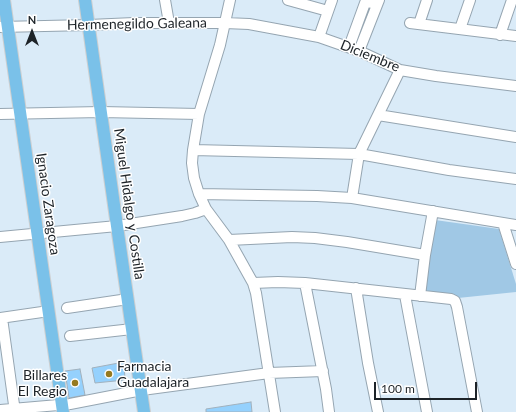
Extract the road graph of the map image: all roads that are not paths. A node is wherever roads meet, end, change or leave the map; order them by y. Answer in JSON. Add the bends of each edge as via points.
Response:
{"nodes":[{"id":1,"x":4,"y":0,"type":"edge"},
{"id":2,"x":85,"y":0,"type":"edge"},
{"id":3,"x":165,"y":0,"type":"edge"},
{"id":4,"x":230,"y":0,"type":"edge"},
{"id":5,"x":332,"y":0,"type":"edge"},
{"id":6,"x":427,"y":0,"type":"edge"},
{"id":7,"x":470,"y":0,"type":"edge"},
{"id":8,"x":512,"y":0,"type":"edge"},
{"id":9,"x":292,"y":1,"type":"edge"},
{"id":10,"x":378,"y":2,"type":"edge"},
{"id":11,"x":328,"y":11,"type":"junction"},
{"id":12,"x":169,"y":23,"type":"junction"},
{"id":13,"x":225,"y":23,"type":"junction"},
{"id":14,"x":89,"y":25,"type":"junction"},
{"id":15,"x":4,"y":26,"type":"edge"},
{"id":16,"x":460,"y":29,"type":"junction"},
{"id":17,"x":500,"y":35,"type":"junction"},
{"id":18,"x":516,"y":36,"type":"edge"},
{"id":19,"x":319,"y":37,"type":"junction"},
{"id":20,"x":349,"y":47,"type":"junction"},
{"id":21,"x":359,"y":51,"type":"junction"},
{"id":22,"x":400,"y":70,"type":"junction"},
{"id":23,"x":516,"y":86,"type":"edge"},
{"id":24,"x":101,"y":112,"type":"junction"},
{"id":25,"x":20,"y":113,"type":"junction"},
{"id":26,"x":0,"y":114,"type":"edge"},
{"id":27,"x":199,"y":114,"type":"junction"},
{"id":28,"x":378,"y":115,"type":"junction"},
{"id":29,"x":516,"y":138,"type":"edge"},
{"id":30,"x":193,"y":150,"type":"junction"},
{"id":31,"x":359,"y":154,"type":"junction"},
{"id":32,"x":516,"y":179,"type":"edge"},
{"id":33,"x":199,"y":194,"type":"junction"},
{"id":34,"x":352,"y":198,"type":"junction"},
{"id":35,"x":206,"y":208,"type":"junction"},
{"id":36,"x":433,"y":211,"type":"junction"},
{"id":37,"x":503,"y":223,"type":"junction"},
{"id":38,"x":516,"y":225,"type":"edge"},
{"id":39,"x":117,"y":226,"type":"junction"},
{"id":40,"x":37,"y":233,"type":"junction"},
{"id":41,"x":0,"y":237,"type":"edge"},
{"id":42,"x":229,"y":240,"type":"junction"},
{"id":43,"x":425,"y":255,"type":"junction"},
{"id":44,"x":516,"y":264,"type":"edge"},
{"id":45,"x":253,"y":283,"type":"junction"},
{"id":46,"x":305,"y":283,"type":"junction"},
{"id":47,"x":356,"y":288,"type":"junction"},
{"id":48,"x":405,"y":295,"type":"junction"},
{"id":49,"x":420,"y":296,"type":"junction"},
{"id":50,"x":128,"y":299,"type":"junction"},
{"id":51,"x":67,"y":308,"type":"dead end"},
{"id":52,"x":49,"y":311,"type":"junction"},
{"id":53,"x":1,"y":318,"type":"edge"},
{"id":54,"x":132,"y":329,"type":"junction"},
{"id":55,"x":70,"y":336,"type":"dead end"},
{"id":56,"x":4,"y":365,"type":"edge"},
{"id":57,"x":323,"y":371,"type":"junction"},
{"id":58,"x":269,"y":373,"type":"junction"},
{"id":59,"x":142,"y":390,"type":"junction"},
{"id":60,"x":62,"y":408,"type":"edge"},
{"id":61,"x":0,"y":410,"type":"edge"},
{"id":62,"x":15,"y":410,"type":"edge"},
{"id":63,"x":144,"y":412,"type":"edge"},
{"id":64,"x":275,"y":412,"type":"edge"},
{"id":65,"x":329,"y":412,"type":"edge"},
{"id":66,"x":378,"y":412,"type":"edge"},
{"id":67,"x":427,"y":412,"type":"edge"},
{"id":68,"x":477,"y":412,"type":"edge"}],
"edges":[{"from":1,"to":15,"type":"main road","name":"Ignacio Zaragoza"},
{"from":2,"to":14,"type":"main road","name":"Miguel Hidalgo y Costilla"},
{"from":3,"to":12,"type":"street"},
{"from":4,"to":13,"type":"street"},
{"from":5,"to":11,"type":"street"},
{"from":6,"to":16,"type":"street","via":[[415,23]]},
{"from":7,"to":16,"type":"street"},
{"from":8,"to":17,"type":"street"},
{"from":9,"to":11,"type":"street"},
{"from":10,"to":20,"type":"street","via":[[365,3]]},
{"from":10,"to":21,"type":"street"},
{"from":11,"to":19,"type":"street"},
{"from":12,"to":13,"type":"street","name":"Hermenegildo Galeana"},
{"from":12,"to":14,"type":"street","name":"Hermenegildo Galeana"},
{"from":13,"to":19,"type":"street","name":"Diciembre","via":[[255,25]]},
{"from":13,"to":27,"type":"street"},
{"from":14,"to":15,"type":"street","name":"Hermenegildo Galeana"},
{"from":14,"to":24,"type":"main road","name":"Miguel Hidalgo y Costilla"},
{"from":15,"to":25,"type":"main road","name":"Ignacio Zaragoza"},
{"from":16,"to":17,"type":"street"},
{"from":17,"to":18,"type":"street"},
{"from":19,"to":20,"type":"street","name":"Diciembre"},
{"from":20,"to":21,"type":"street","name":"Diciembre"},
{"from":21,"to":22,"type":"street","name":"Diciembre"},
{"from":22,"to":23,"type":"street","name":"Diciembre"},
{"from":22,"to":28,"type":"street"},
{"from":24,"to":25,"type":"street"},
{"from":24,"to":27,"type":"street"},
{"from":24,"to":39,"type":"main road","name":"Miguel Hidalgo y Costilla"},
{"from":25,"to":26,"type":"street"},
{"from":25,"to":40,"type":"main road","name":"Ignacio Zaragoza"},
{"from":27,"to":30,"type":"street"},
{"from":28,"to":29,"type":"street"},
{"from":28,"to":31,"type":"street"},
{"from":30,"to":31,"type":"street"},
{"from":30,"to":33,"type":"street","via":[[194,178]]},
{"from":31,"to":32,"type":"street"},
{"from":31,"to":34,"type":"street"},
{"from":33,"to":34,"type":"street"},
{"from":33,"to":35,"type":"street"},
{"from":34,"to":36,"type":"street"},
{"from":35,"to":39,"type":"street","via":[[182,216]]},
{"from":35,"to":42,"type":"street"},
{"from":36,"to":37,"type":"street"},
{"from":36,"to":43,"type":"street"},
{"from":37,"to":38,"type":"street"},
{"from":37,"to":44,"type":"street"},
{"from":39,"to":40,"type":"street"},
{"from":39,"to":50,"type":"main road","name":"Miguel Hidalgo y Costilla"},
{"from":40,"to":41,"type":"street"},
{"from":40,"to":52,"type":"main road","name":"Ignacio Zaragoza"},
{"from":42,"to":43,"type":"street","via":[[315,238]]},
{"from":42,"to":45,"type":"street"},
{"from":43,"to":49,"type":"street"},
{"from":45,"to":46,"type":"street"},
{"from":45,"to":58,"type":"street"},
{"from":46,"to":47,"type":"street"},
{"from":46,"to":57,"type":"street"},
{"from":47,"to":48,"type":"street"},
{"from":47,"to":66,"type":"street"},
{"from":48,"to":49,"type":"street"},
{"from":48,"to":67,"type":"street"},
{"from":49,"to":68,"type":"street","via":[[451,299],[455,302]]},
{"from":50,"to":51,"type":"street"},
{"from":50,"to":54,"type":"main road","name":"Miguel Hidalgo y Costilla"},
{"from":52,"to":53,"type":"street"},
{"from":52,"to":60,"type":"main road","name":"Ignacio Zaragoza"},
{"from":53,"to":56,"type":"street"},
{"from":54,"to":55,"type":"street"},
{"from":54,"to":59,"type":"main road","name":"Miguel Hidalgo y Costilla"},
{"from":56,"to":62,"type":"street"},
{"from":57,"to":58,"type":"street"},
{"from":57,"to":65,"type":"street"},
{"from":58,"to":59,"type":"street"},
{"from":58,"to":64,"type":"street"},
{"from":59,"to":60,"type":"street","via":[[70,404]]},
{"from":59,"to":63,"type":"main road","name":"Miguel Hidalgo y Costilla"},
{"from":60,"to":62,"type":"street"},
{"from":61,"to":62,"type":"street"}]}
